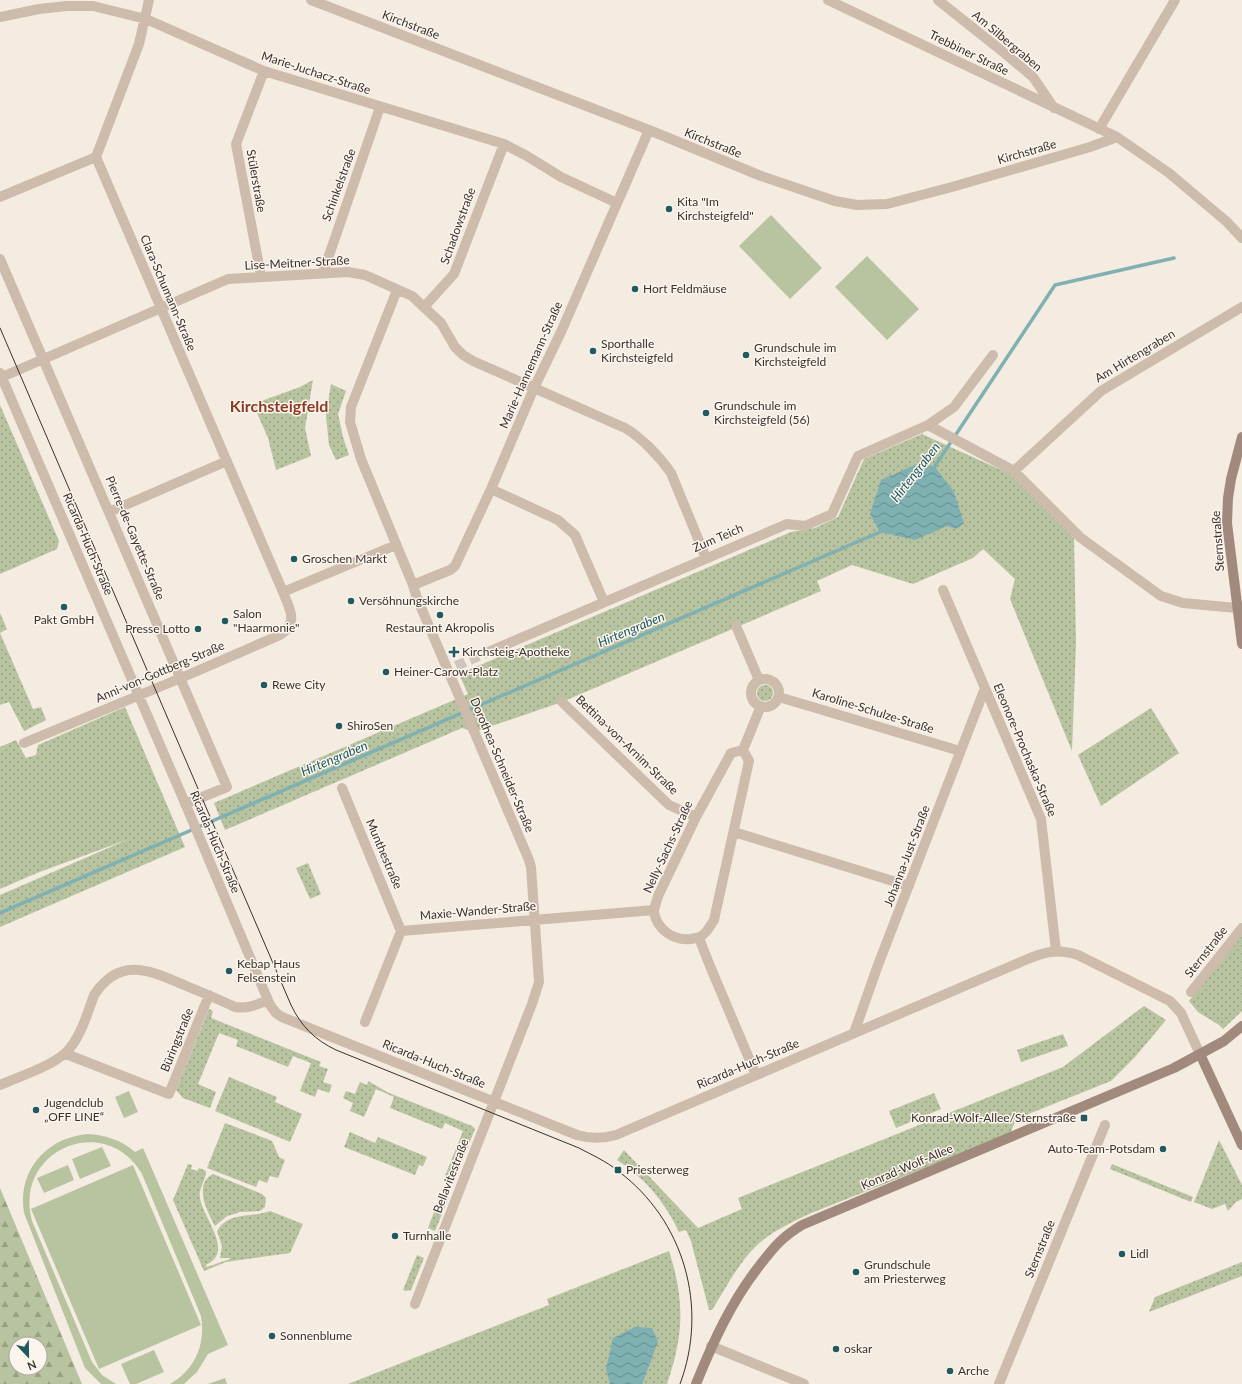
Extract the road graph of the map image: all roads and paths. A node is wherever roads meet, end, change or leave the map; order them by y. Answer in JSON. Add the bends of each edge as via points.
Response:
{"nodes":[{"id":1,"x":149,"y":0,"type":"edge"},
{"id":2,"x":311,"y":0,"type":"edge"},
{"id":3,"x":828,"y":0,"type":"edge"},
{"id":4,"x":938,"y":0,"type":"edge"},
{"id":5,"x":1175,"y":0,"type":"edge"},
{"id":6,"x":0,"y":17,"type":"edge"},
{"id":7,"x":146,"y":19,"type":"junction"},
{"id":8,"x":264,"y":71,"type":"junction"},
{"id":9,"x":380,"y":107,"type":"junction"},
{"id":10,"x":1054,"y":108,"type":"junction"},
{"id":11,"x":1099,"y":129,"type":"junction"},
{"id":12,"x":649,"y":130,"type":"junction"},
{"id":13,"x":1117,"y":137,"type":"junction"},
{"id":14,"x":504,"y":144,"type":"junction"},
{"id":15,"x":96,"y":157,"type":"junction"},
{"id":16,"x":0,"y":196,"type":"edge"},
{"id":17,"x":617,"y":203,"type":"junction"},
{"id":18,"x":1242,"y":238,"type":"edge"},
{"id":19,"x":0,"y":259,"type":"edge"},
{"id":20,"x":322,"y":273,"type":"junction"},
{"id":21,"x":261,"y":276,"type":"junction"},
{"id":22,"x":397,"y":290,"type":"junction"},
{"id":23,"x":424,"y":307,"type":"junction"},
{"id":24,"x":1242,"y":307,"type":"edge"},
{"id":25,"x":161,"y":309,"type":"junction"},
{"id":26,"x":993,"y":355,"type":"dead end"},
{"id":27,"x":43,"y":360,"type":"junction"},
{"id":28,"x":1,"y":375,"type":"edge"},
{"id":29,"x":534,"y":388,"type":"junction"},
{"id":30,"x":928,"y":425,"type":"junction"},
{"id":31,"x":1242,"y":437,"type":"edge"},
{"id":32,"x":227,"y":461,"type":"junction"},
{"id":33,"x":1014,"y":470,"type":"junction"},
{"id":34,"x":491,"y":489,"type":"junction"},
{"id":35,"x":109,"y":512,"type":"junction"},
{"id":36,"x":396,"y":545,"type":"junction"},
{"id":37,"x":706,"y":558,"type":"junction"},
{"id":38,"x":413,"y":586,"type":"junction"},
{"id":39,"x":943,"y":590,"type":"dead end"},
{"id":40,"x":283,"y":592,"type":"junction"},
{"id":41,"x":604,"y":602,"type":"junction"},
{"id":42,"x":1237,"y":608,"type":"junction"},
{"id":43,"x":736,"y":626,"type":"dead end"},
{"id":44,"x":1242,"y":644,"type":"edge"},
{"id":45,"x":488,"y":652,"type":"tunnel mouth"},
{"id":46,"x":181,"y":678,"type":"junction"},
{"id":47,"x":759,"y":680,"type":"junction"},
{"id":48,"x":985,"y":688,"type":"junction"},
{"id":49,"x":139,"y":696,"type":"junction"},
{"id":50,"x":779,"y":696,"type":"junction"},
{"id":51,"x":562,"y":702,"type":"dead end"},
{"id":52,"x":761,"y":706,"type":"junction"},
{"id":53,"x":24,"y":744,"type":"dead end"},
{"id":54,"x":743,"y":750,"type":"junction"},
{"id":55,"x":960,"y":751,"type":"junction"},
{"id":56,"x":342,"y":788,"type":"dead end"},
{"id":57,"x":185,"y":804,"type":"junction"},
{"id":58,"x":696,"y":817,"type":"junction"},
{"id":59,"x":734,"y":832,"type":"junction"},
{"id":60,"x":909,"y":886,"type":"junction"},
{"id":61,"x":654,"y":910,"type":"junction"},
{"id":62,"x":535,"y":920,"type":"junction"},
{"id":63,"x":1242,"y":928,"type":"edge"},
{"id":64,"x":401,"y":930,"type":"junction"},
{"id":65,"x":699,"y":938,"type":"junction"},
{"id":66,"x":1056,"y":951,"type":"junction"},
{"id":67,"x":1191,"y":992,"type":"dead end"},
{"id":68,"x":208,"y":995,"type":"junction"},
{"id":69,"x":268,"y":1000,"type":"junction"},
{"id":70,"x":365,"y":1022,"type":"dead end"},
{"id":71,"x":1242,"y":1026,"type":"edge"},
{"id":72,"x":854,"y":1033,"type":"junction"},
{"id":73,"x":66,"y":1054,"type":"junction"},
{"id":74,"x":1200,"y":1054,"type":"junction"},
{"id":75,"x":756,"y":1075,"type":"junction"},
{"id":76,"x":0,"y":1085,"type":"edge"},
{"id":77,"x":494,"y":1102,"type":"junction"},
{"id":78,"x":1105,"y":1125,"type":"dead end"},
{"id":79,"x":1242,"y":1144,"type":"edge"},
{"id":80,"x":415,"y":1304,"type":"dead end"},
{"id":81,"x":711,"y":1346,"type":"junction"},
{"id":82,"x":696,"y":1384,"type":"edge"},
{"id":83,"x":804,"y":1384,"type":"edge"},
{"id":84,"x":999,"y":1384,"type":"edge"}],
"edges":[{"from":1,"to":7,"type":"street"},
{"from":2,"to":12,"type":"street","name":"Kirchstraße"},
{"from":3,"to":10,"type":"street","name":"Trebbiner Straße"},
{"from":4,"to":10,"type":"street","name":"Am Silbergraben","via":[[1033,78]]},
{"from":5,"to":11,"type":"street"},
{"from":6,"to":7,"type":"street","name":"Marie-Juchacz-Straße","via":[[39,9],[93,6]]},
{"from":7,"to":8,"type":"street","name":"Marie-Juchacz-Straße"},
{"from":7,"to":15,"type":"street"},
{"from":8,"to":9,"type":"street","name":"Marie-Juchacz-Straße"},
{"from":8,"to":21,"type":"street","name":"Stülerstraße","via":[[236,144]]},
{"from":9,"to":14,"type":"street","name":"Marie-Juchacz-Straße"},
{"from":9,"to":20,"type":"street","name":"Schinkelstraße"},
{"from":10,"to":11,"type":"street","name":"Trebbiner Straße"},
{"from":11,"to":13,"type":"street","name":"Trebbiner Straße"},
{"from":12,"to":13,"type":"street","name":"Kirchstraße","via":[[761,176],[835,201],[857,205],[887,204],[1090,147]]},
{"from":12,"to":17,"type":"street","name":"Marie-Hannemann-Straße"},
{"from":13,"to":18,"type":"street","name":"Trebbiner Straße","via":[[1169,173]]},
{"from":14,"to":17,"type":"street","name":"Marie-Juchacz-Straße","via":[[561,177]]},
{"from":14,"to":23,"type":"street","name":"Schadowstraße","via":[[454,274]]},
{"from":15,"to":16,"type":"street"},
{"from":15,"to":25,"type":"street","name":"Clara-Schumann-Straße"},
{"from":17,"to":29,"type":"street","name":"Marie-Hannemann-Straße"},
{"from":19,"to":27,"type":"street","name":"Pierre-de-Gayette-Straße"},
{"from":20,"to":21,"type":"street","name":"Lise-Meitner-Straße"},
{"from":20,"to":22,"type":"street","name":"Lise-Meitner-Straße","via":[[348,272],[365,275]]},
{"from":21,"to":25,"type":"street","name":"Lise-Meitner-Straße","via":[[228,280]]},
{"from":22,"to":23,"type":"street","name":"Lise-Meitner-Straße","via":[[412,296]]},
{"from":22,"to":36,"type":"street","name":"Dorothea-Schneider-Straße","via":[[351,407],[350,422],[361,459]]},
{"from":23,"to":29,"type":"street","name":"Lise-Meitner-Straße","via":[[441,323],[455,347],[463,355]]},
{"from":24,"to":33,"type":"street","name":"Am Hirtengraben","via":[[1101,391]]},
{"from":25,"to":27,"type":"street","name":"Lise-Meitner-Straße"},
{"from":25,"to":32,"type":"street","name":"Clara-Schumann-Straße"},
{"from":26,"to":30,"type":"street","name":"Zum Teich","via":[[954,407]]},
{"from":27,"to":28,"type":"street","name":"Lise-Meitner-Straße"},
{"from":27,"to":35,"type":"street","name":"Pierre-de-Gayette-Straße"},
{"from":28,"to":49,"type":"street","name":"Ricarda-Huch-Straße"},
{"from":29,"to":34,"type":"street","name":"Marie-Hannemann-Straße"},
{"from":29,"to":37,"type":"street","name":"Lise-Meitner-Straße","via":[[635,434],[671,473]]},
{"from":30,"to":33,"type":"street"},
{"from":30,"to":37,"type":"street","name":"Zum Teich","via":[[858,456],[832,514],[805,526],[787,524]]},
{"from":31,"to":42,"type":"street","name":"Sternstraße","via":[[1231,479],[1227,523]]},
{"from":32,"to":35,"type":"street"},
{"from":32,"to":40,"type":"street","name":"Clara-Schumann-Straße"},
{"from":33,"to":42,"type":"street","via":[[1081,538],[1161,596],[1183,603]]},
{"from":34,"to":38,"type":"street","name":"Marie-Hannemann-Straße","via":[[455,566]]},
{"from":34,"to":41,"type":"street","via":[[558,520],[575,535]]},
{"from":35,"to":46,"type":"street","name":"Pierre-de-Gayette-Straße"},
{"from":36,"to":38,"type":"street","name":"Dorothea-Schneider-Straße"},
{"from":36,"to":40,"type":"street"},
{"from":37,"to":41,"type":"street","name":"Zum Teich"},
{"from":38,"to":62,"type":"street","name":"Dorothea-Schneider-Straße","via":[[452,668],[459,698],[529,860]]},
{"from":39,"to":48,"type":"street","name":"Eleonore-Prochaska-Straße"},
{"from":40,"to":46,"type":"street","name":"Anni-von-Gottberg-Straße","via":[[292,620],[288,629],[280,635]]},
{"from":41,"to":45,"type":"street","name":"Zum Teich"},
{"from":42,"to":44,"type":"street","name":"Sternstraße"},
{"from":43,"to":47,"type":"street"},
{"from":46,"to":49,"type":"street","name":"Anni-von-Gottberg-Straße"},
{"from":46,"to":57,"type":"street","name":"Pierre-de-Gayette-Straße","via":[[227,787]]},
{"from":47,"to":50,"type":"street","via":[[773,681],[779,688]]},
{"from":47,"to":52,"type":"street","via":[[751,693],[753,700]]},
{"from":48,"to":55,"type":"street","name":"Johanna-Just-Straße"},
{"from":48,"to":66,"type":"street","name":"Eleonore-Prochaska-Straße","via":[[1041,819]]},
{"from":49,"to":53,"type":"street","name":"Anni-von-Gottberg-Straße"},
{"from":49,"to":57,"type":"street","name":"Ricarda-Huch-Straße"},
{"from":50,"to":52,"type":"street","via":[[770,706]]},
{"from":50,"to":55,"type":"street","name":"Karoline-Schulze-Straße"},
{"from":51,"to":58,"type":"street","name":"Bettina-von-Arnim-Straße","via":[[669,805]]},
{"from":52,"to":54,"type":"street"},
{"from":54,"to":58,"type":"street","name":"Nelly-Sachs-Straße","via":[[731,753]]},
{"from":54,"to":59,"type":"street","via":[[749,761]]},
{"from":55,"to":60,"type":"street","name":"Johanna-Just-Straße"},
{"from":56,"to":64,"type":"street","name":"Munthestraße"},
{"from":57,"to":69,"type":"street","name":"Ricarda-Huch-Straße"},
{"from":58,"to":61,"type":"street","name":"Nelly-Sachs-Straße","via":[[658,896]]},
{"from":59,"to":60,"type":"street"},
{"from":59,"to":65,"type":"street","via":[[714,920]]},
{"from":60,"to":72,"type":"street","name":"Johanna-Just-Straße"},
{"from":61,"to":62,"type":"street","name":"Maxie-Wander-Straße"},
{"from":61,"to":65,"type":"street","name":"Nelly-Sachs-Straße","via":[[657,922],[664,931],[685,939]]},
{"from":62,"to":64,"type":"street","name":"Maxie-Wander-Straße"},
{"from":62,"to":77,"type":"street","name":"Dorothea-Schneider-Straße","via":[[539,982]]},
{"from":63,"to":67,"type":"street","name":"Sternstraße"},
{"from":64,"to":70,"type":"street"},
{"from":65,"to":75,"type":"street"},
{"from":66,"to":72,"type":"street","name":"Ricarda-Huch-Straße","via":[[1027,959]]},
{"from":66,"to":74,"type":"street","name":"Ricarda-Huch-Straße","via":[[1078,955],[1170,1001],[1184,1017]]},
{"from":68,"to":69,"type":"street","via":[[241,1008],[252,1007]]},
{"from":68,"to":73,"type":"street","via":[[148,971],[133,970],[119,973],[105,982],[97,992],[74,1043]]},
{"from":68,"to":73,"type":"street","name":"Büringstraße","via":[[169,1094]]},
{"from":69,"to":77,"type":"street","name":"Ricarda-Huch-Straße","via":[[282,1017]]},
{"from":71,"to":74,"type":"street","via":[[1224,1041]]},
{"from":72,"to":75,"type":"street","name":"Ricarda-Huch-Straße"},
{"from":73,"to":76,"type":"street","via":[[56,1061]]},
{"from":74,"to":79,"type":"street"},
{"from":74,"to":81,"type":"street","name":"Konrad-Wolf-Allee","via":[[1174,1068],[790,1232],[777,1243],[737,1297]]},
{"from":75,"to":77,"type":"street","name":"Ricarda-Huch-Straße","via":[[603,1139],[578,1135]]},
{"from":77,"to":80,"type":"street","name":"Bellavitestraße"},
{"from":78,"to":84,"type":"street","name":"Sternstraße"},
{"from":81,"to":82,"type":"street","name":"Konrad-Wolf-Allee"},
{"from":81,"to":83,"type":"street"}]}
